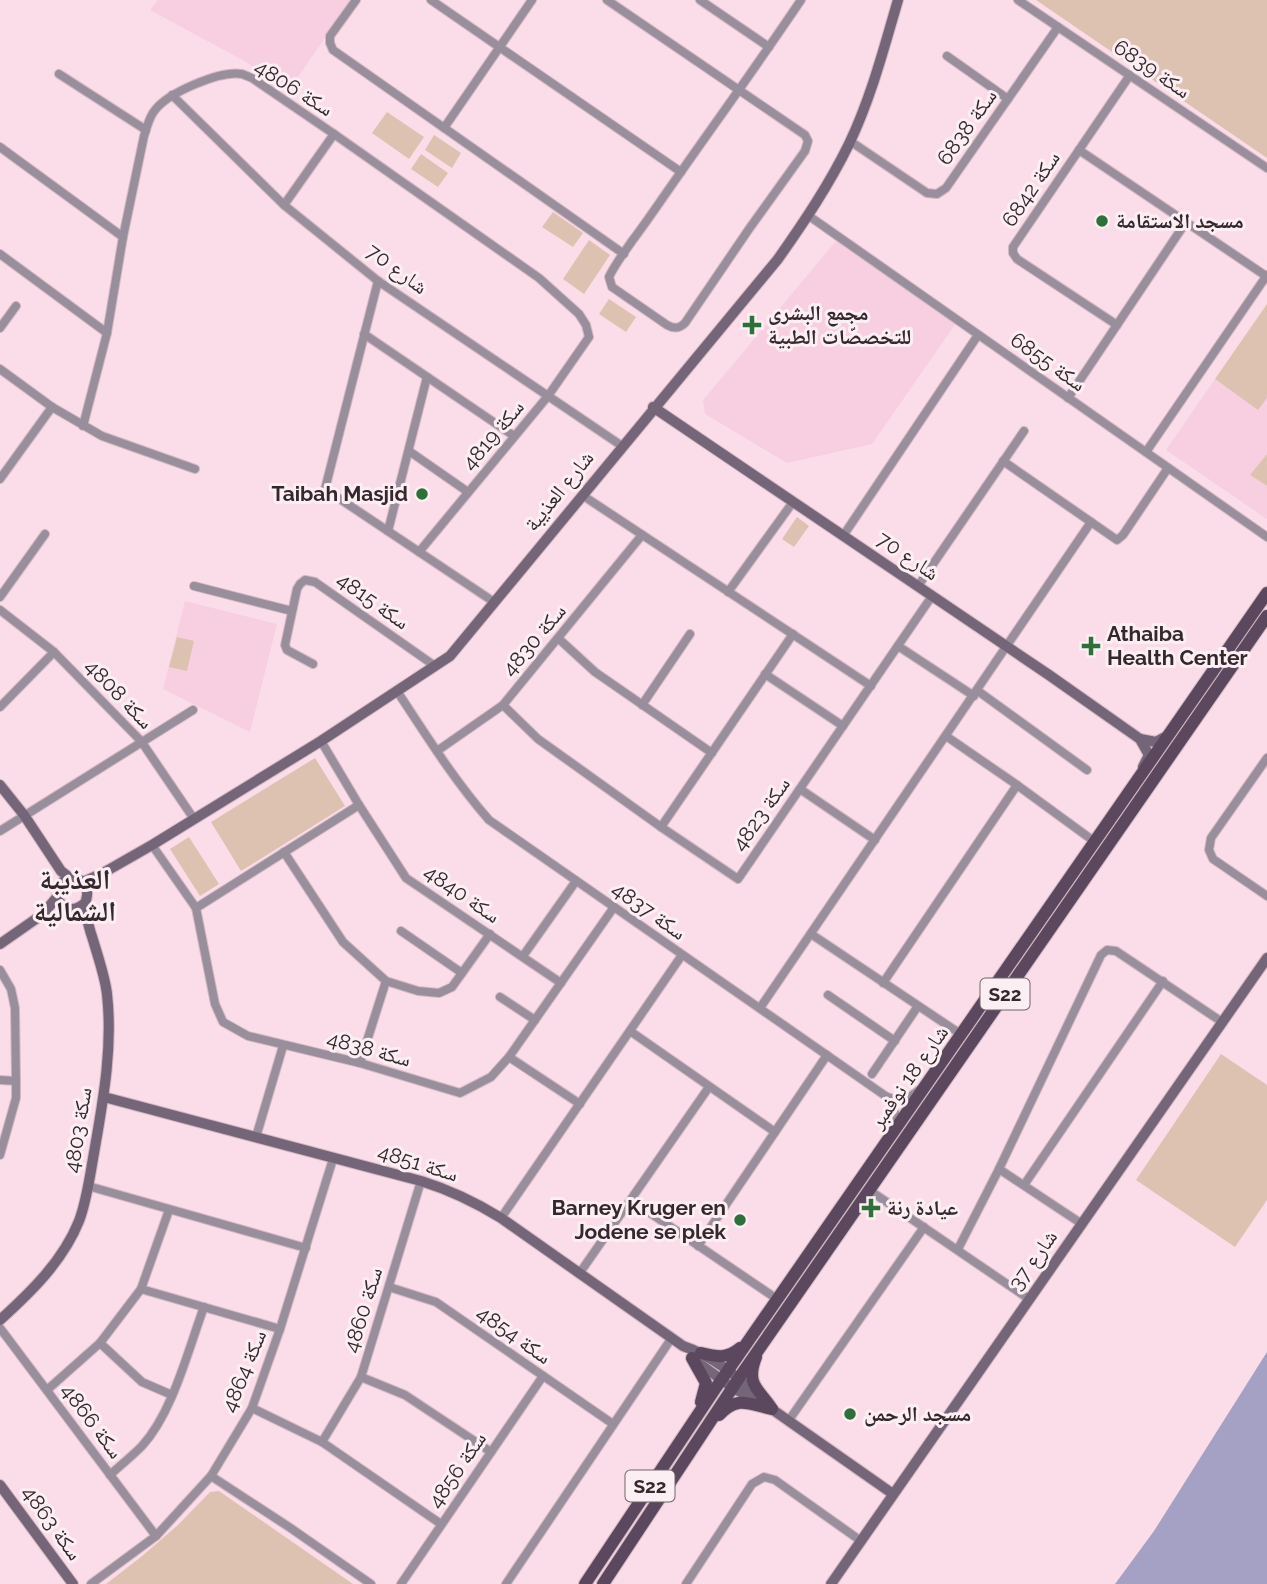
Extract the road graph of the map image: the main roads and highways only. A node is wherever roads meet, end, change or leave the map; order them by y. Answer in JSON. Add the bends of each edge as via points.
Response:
{"nodes":[{"id":1,"x":1267,"y":593,"type":"edge"},
{"id":2,"x":1263,"y":611,"type":"edge"},
{"id":3,"x":1262,"y":631,"type":"edge"},
{"id":4,"x":759,"y":1326,"type":"junction"},
{"id":5,"x":760,"y":1347,"type":"junction"},
{"id":6,"x":730,"y":1379,"type":"junction"},
{"id":7,"x":687,"y":1430,"type":"junction"},
{"id":8,"x":700,"y":1435,"type":"junction"},
{"id":9,"x":585,"y":1584,"type":"edge"},
{"id":10,"x":603,"y":1584,"type":"edge"}],
"edges":[{"from":1,"to":2,"type":"main road","name":"شارع 18 نوفمبر","number":"S22"},
{"from":2,"to":3,"type":"main road","name":"شارع 18 نوفمبر","number":"S22"},
{"from":2,"to":4,"type":"main road","name":"شارع 18 نوفمبر","number":"S22","via":[[1167,736]]},
{"from":3,"to":5,"type":"main road","name":"شارع 18 نوفمبر","number":"S22"},
{"from":4,"to":6,"type":"main road","name":"شارع 18 نوفمبر","number":"S22"},
{"from":4,"to":7,"type":"main road","via":[[740,1349],[727,1356],[696,1355],[706,1383]]},
{"from":5,"to":6,"type":"main road","name":"شارع 18 نوفمبر","number":"S22"},
{"from":5,"to":8,"type":"main road","via":[[752,1378],[769,1407],[737,1403]]},
{"from":6,"to":7,"type":"main road","name":"شارع 18 نوفمبر","number":"S22"},
{"from":6,"to":8,"type":"main road","name":"شارع 18 نوفمبر","number":"S22"},
{"from":7,"to":9,"type":"main road","name":"شارع 18 نوفمبر","number":"S22"},
{"from":8,"to":10,"type":"main road","name":"شارع 18 نوفمبر","number":"S22"}]}
